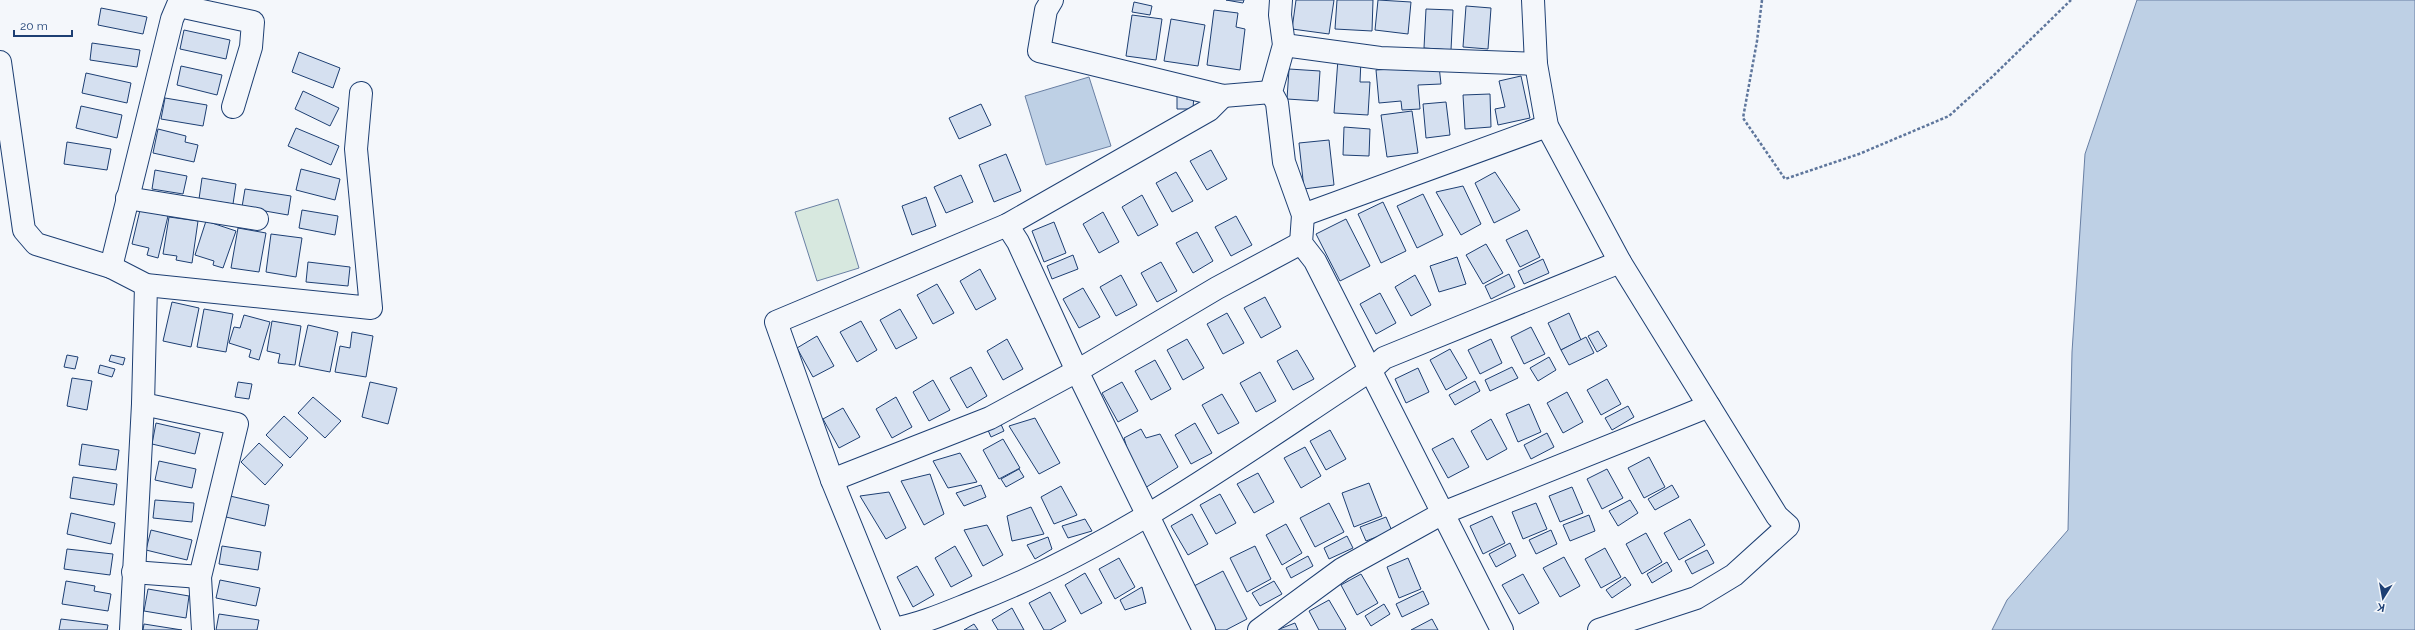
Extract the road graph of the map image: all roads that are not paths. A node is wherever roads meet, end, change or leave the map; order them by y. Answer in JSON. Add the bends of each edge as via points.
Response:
{"nodes":[{"id":1,"x":1052,"y":0,"type":"edge"},
{"id":2,"x":1281,"y":0,"type":"edge"},
{"id":3,"x":1533,"y":0,"type":"edge"},
{"id":4,"x":179,"y":3,"type":"edge"},
{"id":5,"x":1284,"y":45,"type":"junction"},
{"id":6,"x":0,"y":62,"type":"edge"},
{"id":7,"x":1536,"y":64,"type":"junction"},
{"id":8,"x":1270,"y":92,"type":"junction"},
{"id":9,"x":362,"y":93,"type":"dead end"},
{"id":10,"x":1223,"y":96,"type":"junction"},
{"id":11,"x":233,"y":108,"type":"dead end"},
{"id":12,"x":1546,"y":126,"type":"junction"},
{"id":13,"x":127,"y":198,"type":"junction"},
{"id":14,"x":1302,"y":215,"type":"junction"},
{"id":15,"x":257,"y":219,"type":"dead end"},
{"id":16,"x":1007,"y":225,"type":"junction"},
{"id":17,"x":1301,"y":243,"type":"junction"},
{"id":18,"x":1620,"y":262,"type":"junction"},
{"id":19,"x":111,"y":267,"type":"junction"},
{"id":20,"x":146,"y":285,"type":"junction"},
{"id":21,"x":1371,"y":370,"type":"junction"},
{"id":22,"x":1077,"y":371,"type":"junction"},
{"id":23,"x":143,"y":404,"type":"junction"},
{"id":24,"x":1709,"y":406,"type":"junction"},
{"id":25,"x":832,"y":480,"type":"junction"},
{"id":26,"x":1443,"y":513,"type":"junction"},
{"id":27,"x":1147,"y":515,"type":"junction"},
{"id":28,"x":133,"y":572,"type":"junction"},
{"id":29,"x":200,"y":577,"type":"junction"},
{"id":30,"x":893,"y":629,"type":"edge"},
{"id":31,"x":131,"y":630,"type":"edge"},
{"id":32,"x":203,"y":630,"type":"edge"},
{"id":33,"x":1204,"y":630,"type":"edge"},
{"id":34,"x":1259,"y":630,"type":"edge"},
{"id":35,"x":1502,"y":630,"type":"edge"},
{"id":36,"x":1599,"y":630,"type":"edge"}],
"edges":[{"from":1,"to":10,"type":"street","via":[[1046,10],[1039,52]]},
{"from":2,"to":5,"type":"street"},
{"from":3,"to":7,"type":"street"},
{"from":4,"to":11,"type":"street","via":[[252,22],[250,47]]},
{"from":4,"to":13,"type":"street","via":[[172,19]]},
{"from":5,"to":7,"type":"street","via":[[1380,58]]},
{"from":5,"to":8,"type":"street"},
{"from":6,"to":19,"type":"street","via":[[24,230],[36,244]]},
{"from":7,"to":12,"type":"street"},
{"from":8,"to":10,"type":"street"},
{"from":8,"to":14,"type":"street","via":[[1277,103],[1284,162]]},
{"from":9,"to":20,"type":"street","via":[[356,148],[371,308]]},
{"from":10,"to":16,"type":"street","via":[[1209,110]]},
{"from":12,"to":14,"type":"street"},
{"from":12,"to":18,"type":"street"},
{"from":13,"to":15,"type":"street"},
{"from":13,"to":19,"type":"street"},
{"from":14,"to":17,"type":"street"},
{"from":16,"to":22,"type":"street","via":[[1018,242]]},
{"from":16,"to":25,"type":"street","via":[[776,322]]},
{"from":17,"to":21,"type":"street","via":[[1315,261]]},
{"from":17,"to":22,"type":"street","via":[[1217,288]]},
{"from":18,"to":21,"type":"street","via":[[1384,358]]},
{"from":18,"to":24,"type":"street"},
{"from":19,"to":20,"type":"street"},
{"from":20,"to":23,"type":"street"},
{"from":21,"to":26,"type":"street"},
{"from":21,"to":27,"type":"street"},
{"from":22,"to":25,"type":"street","via":[[990,418]]},
{"from":22,"to":27,"type":"street"},
{"from":23,"to":28,"type":"street"},
{"from":23,"to":29,"type":"street","via":[[237,424]]},
{"from":24,"to":26,"type":"street"},
{"from":24,"to":36,"type":"street","via":[[1777,516],[1788,526],[1734,576],[1696,598]]},
{"from":25,"to":30,"type":"street"},
{"from":26,"to":34,"type":"street","via":[[1342,569]]},
{"from":26,"to":35,"type":"street"},
{"from":27,"to":30,"type":"street","via":[[1017,585],[912,626]]},
{"from":27,"to":33,"type":"street"},
{"from":28,"to":29,"type":"street"},
{"from":28,"to":31,"type":"street"},
{"from":29,"to":32,"type":"street"}]}
